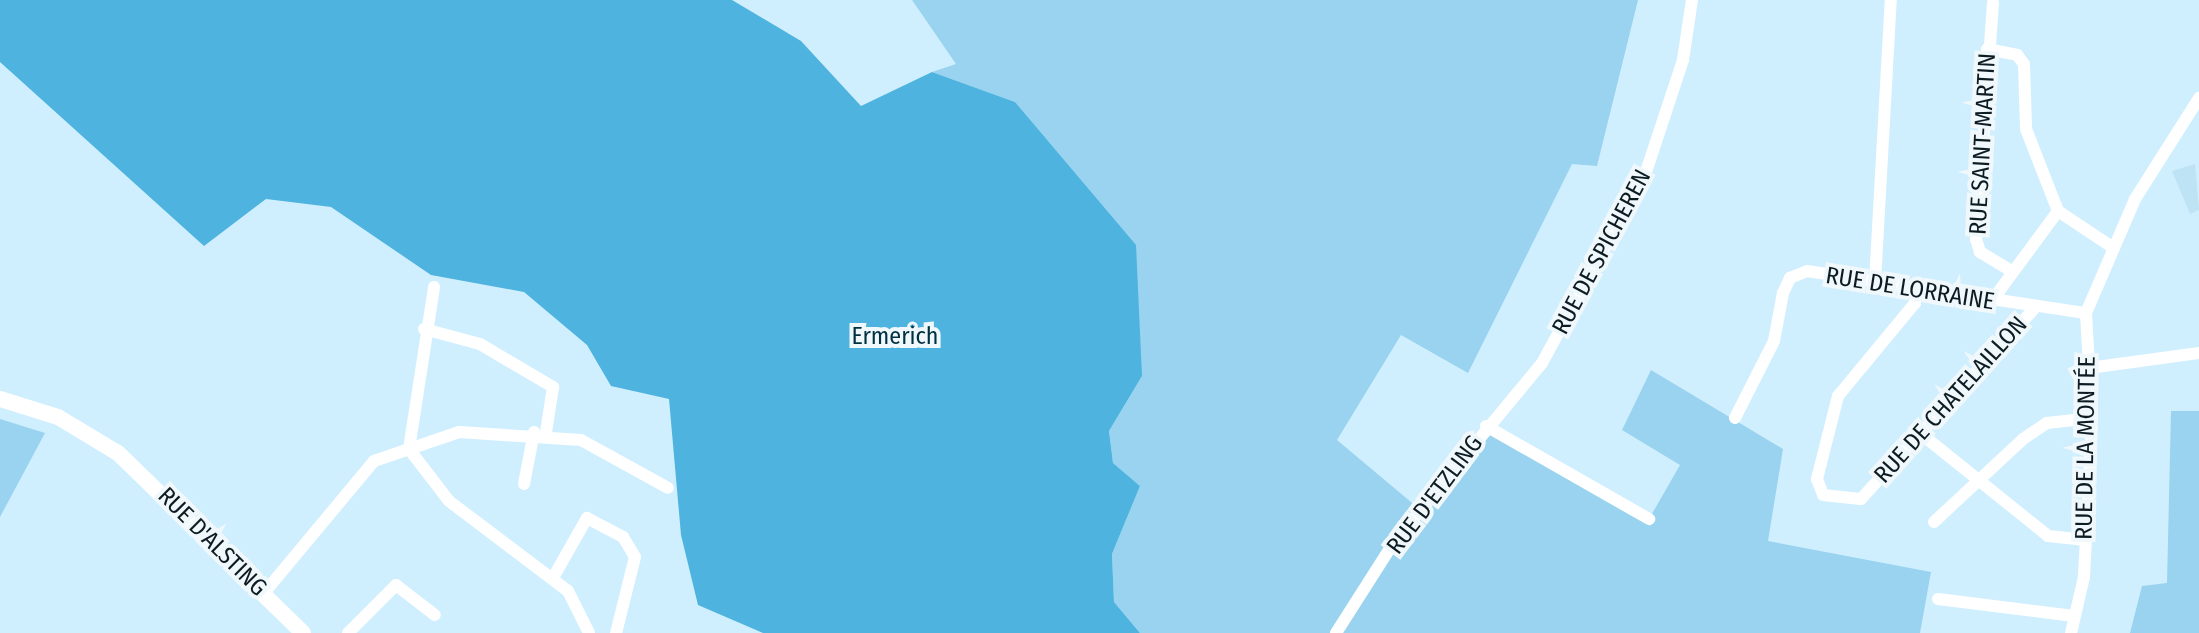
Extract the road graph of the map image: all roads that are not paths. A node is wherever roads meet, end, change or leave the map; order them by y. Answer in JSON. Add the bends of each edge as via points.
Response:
{"nodes":[{"id":1,"x":1692,"y":0,"type":"edge"},
{"id":2,"x":1891,"y":0,"type":"edge"},
{"id":3,"x":1993,"y":3,"type":"dead end"},
{"id":4,"x":1987,"y":49,"type":"junction"},
{"id":5,"x":2199,"y":98,"type":"edge"},
{"id":6,"x":2058,"y":211,"type":"junction"},
{"id":7,"x":2112,"y":247,"type":"junction"},
{"id":8,"x":2008,"y":269,"type":"junction"},
{"id":9,"x":1875,"y":282,"type":"junction"},
{"id":10,"x":434,"y":287,"type":"dead end"},
{"id":11,"x":1915,"y":289,"type":"junction"},
{"id":12,"x":1991,"y":302,"type":"junction"},
{"id":13,"x":2033,"y":310,"type":"junction"},
{"id":14,"x":2086,"y":313,"type":"junction"},
{"id":15,"x":424,"y":329,"type":"junction"},
{"id":16,"x":2199,"y":353,"type":"edge"},
{"id":17,"x":1542,"y":363,"type":"joint"},
{"id":18,"x":2089,"y":368,"type":"junction"},
{"id":19,"x":0,"y":399,"type":"edge"},
{"id":20,"x":1735,"y":418,"type":"dead end"},
{"id":21,"x":2092,"y":418,"type":"junction"},
{"id":22,"x":1486,"y":426,"type":"junction"},
{"id":23,"x":540,"y":432,"type":"junction"},
{"id":24,"x":1920,"y":433,"type":"junction"},
{"id":25,"x":409,"y":449,"type":"junction"},
{"id":26,"x":1978,"y":481,"type":"junction"},
{"id":27,"x":524,"y":484,"type":"dead end"},
{"id":28,"x":668,"y":488,"type":"dead end"},
{"id":29,"x":1649,"y":519,"type":"dead end"},
{"id":30,"x":1934,"y":522,"type":"dead end"},
{"id":31,"x":2086,"y":540,"type":"junction"},
{"id":32,"x":554,"y":576,"type":"junction"},
{"id":33,"x":264,"y":593,"type":"junction"},
{"id":34,"x":1938,"y":599,"type":"dead end"},
{"id":35,"x":435,"y":615,"type":"dead end"},
{"id":36,"x":2074,"y":616,"type":"junction"},
{"id":37,"x":355,"y":631,"type":"edge"},
{"id":38,"x":303,"y":633,"type":"edge"},
{"id":39,"x":589,"y":633,"type":"edge"},
{"id":40,"x":616,"y":633,"type":"edge"},
{"id":41,"x":1336,"y":633,"type":"edge"},
{"id":42,"x":2071,"y":633,"type":"edge"}],
"edges":[{"from":1,"to":17,"type":"street","name":"RUE DE SPICHEREN","via":[[1683,60],[1646,172]]},
{"from":2,"to":9,"type":"street"},
{"from":3,"to":4,"type":"street","name":"RUE SAINT-MARTIN"},
{"from":4,"to":6,"type":"street","via":[[2017,55],[2024,64],[2029,141]]},
{"from":4,"to":8,"type":"street","name":"RUE SAINT-MARTIN","via":[[1976,239],[1980,252]]},
{"from":5,"to":7,"type":"street","name":"RUE DE LA MONTÉE"},
{"from":6,"to":7,"type":"street"},
{"from":6,"to":8,"type":"street"},
{"from":7,"to":14,"type":"street","name":"RUE DE LA MONTÉE"},
{"from":8,"to":12,"type":"street"},
{"from":9,"to":11,"type":"street","name":"RUE DE LORRAINE"},
{"from":9,"to":20,"type":"street","name":"RUE DE LORRAINE","via":[[1807,271],[1790,278],[1774,341]]},
{"from":10,"to":15,"type":"street"},
{"from":11,"to":12,"type":"street","name":"RUE DE LORRAINE"},
{"from":11,"to":24,"type":"street","name":"RUE DE CHATELAILLON","via":[[1915,303],[1838,396],[1817,479],[1823,495],[1861,499]]},
{"from":12,"to":13,"type":"street","name":"RUE DE LORRAINE"},
{"from":13,"to":14,"type":"street","name":"RUE DE LORRAINE"},
{"from":13,"to":24,"type":"street","name":"RUE DE CHATELAILLON"},
{"from":14,"to":18,"type":"street","name":"RUE DE LA MONTÉE"},
{"from":15,"to":23,"type":"street","via":[[480,344],[553,387]]},
{"from":15,"to":25,"type":"street"},
{"from":16,"to":18,"type":"street"},
{"from":17,"to":22,"type":"street","name":"RUE D'ETZLING"},
{"from":18,"to":21,"type":"street","name":"RUE DE LA MONTÉE"},
{"from":19,"to":33,"type":"main road","name":"RUE D'ALSTING","via":[[58,417],[118,453]]},
{"from":21,"to":26,"type":"street","via":[[2047,423]]},
{"from":21,"to":31,"type":"street","name":"RUE DE LA MONTÉE"},
{"from":22,"to":29,"type":"street"},
{"from":22,"to":41,"type":"street","name":"RUE D'ETZLING","via":[[1394,542]]},
{"from":23,"to":25,"type":"street","via":[[459,432]]},
{"from":23,"to":27,"type":"street"},
{"from":23,"to":28,"type":"street","via":[[617,455]]},
{"from":24,"to":26,"type":"street"},
{"from":25,"to":32,"type":"street","via":[[449,501]]},
{"from":25,"to":33,"type":"street","via":[[374,461]]},
{"from":26,"to":30,"type":"street"},
{"from":26,"to":31,"type":"street","via":[[2048,536]]},
{"from":31,"to":36,"type":"street","name":"RUE DE LA MONTÉE"},
{"from":32,"to":39,"type":"street"},
{"from":32,"to":40,"type":"street","via":[[587,518],[623,537],[635,557]]},
{"from":33,"to":38,"type":"main road","name":"RUE D'ALSTING"},
{"from":34,"to":36,"type":"street"},
{"from":35,"to":37,"type":"street","via":[[396,585]]},
{"from":36,"to":42,"type":"street","name":"RUE DE LA MONTÉE"}]}
